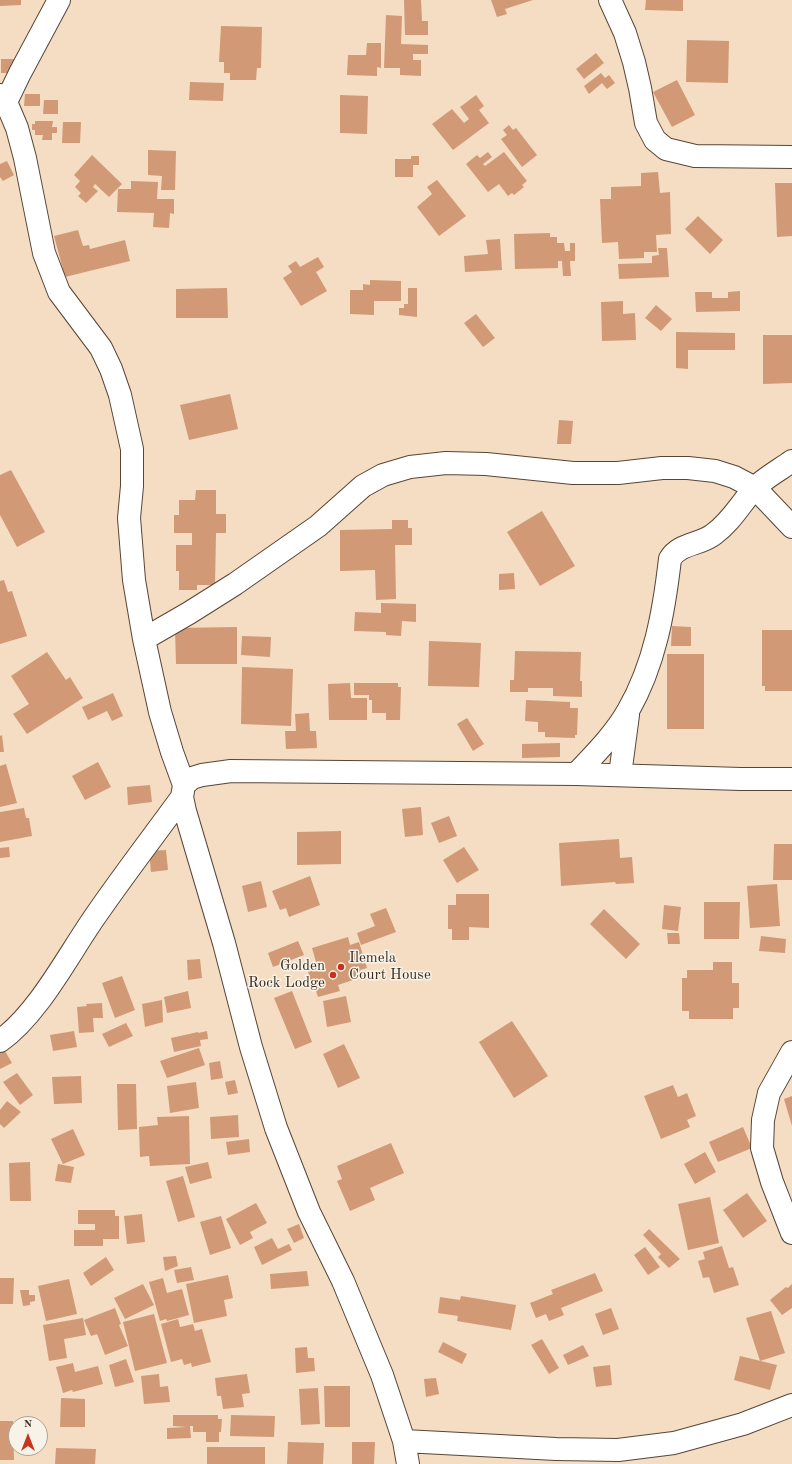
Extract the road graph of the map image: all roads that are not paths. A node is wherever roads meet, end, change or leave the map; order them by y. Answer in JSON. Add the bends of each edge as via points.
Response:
{"nodes":[{"id":1,"x":59,"y":0,"type":"edge"},
{"id":2,"x":610,"y":0,"type":"edge"},
{"id":3,"x":3,"y":98,"type":"edge"},
{"id":4,"x":792,"y":157,"type":"edge"},
{"id":5,"x":792,"y":461,"type":"edge"},
{"id":6,"x":755,"y":488,"type":"junction"},
{"id":7,"x":792,"y":528,"type":"edge"},
{"id":8,"x":144,"y":639,"type":"junction"},
{"id":9,"x":628,"y":711,"type":"junction"},
{"id":10,"x":576,"y":774,"type":"junction"},
{"id":11,"x":620,"y":775,"type":"junction"},
{"id":12,"x":792,"y":779,"type":"edge"},
{"id":13,"x":183,"y":791,"type":"junction"},
{"id":14,"x":0,"y":1041,"type":"edge"},
{"id":15,"x":792,"y":1052,"type":"edge"},
{"id":16,"x":792,"y":1233,"type":"edge"},
{"id":17,"x":792,"y":1405,"type":"edge"},
{"id":18,"x":404,"y":1441,"type":"junction"},
{"id":19,"x":408,"y":1464,"type":"edge"}],
"edges":[{"from":1,"to":3,"type":"street","via":[[20,73]]},
{"from":2,"to":4,"type":"street","via":[[625,33],[634,62],[646,123],[655,140],[666,149],[695,156]]},
{"from":3,"to":8,"type":"street","via":[[17,128],[44,253],[59,292],[101,348],[120,395],[132,449],[130,518],[134,580]]},
{"from":5,"to":6,"type":"street"},
{"from":6,"to":7,"type":"street"},
{"from":6,"to":8,"type":"street","via":[[715,471],[688,468],[573,473],[486,464],[446,463],[410,467],[383,475],[363,486],[318,526],[234,584]]},
{"from":6,"to":9,"type":"street","via":[[735,515],[714,535],[679,549],[670,559],[655,645]]},
{"from":8,"to":13,"type":"street","via":[[160,712]]},
{"from":9,"to":10,"type":"street","via":[[604,744]]},
{"from":9,"to":11,"type":"street"},
{"from":10,"to":11,"type":"street"},
{"from":10,"to":13,"type":"street","via":[[231,771],[202,774],[192,778]]},
{"from":11,"to":12,"type":"street"},
{"from":13,"to":14,"type":"street","via":[[36,1006]]},
{"from":13,"to":18,"type":"street","via":[[185,811],[276,1128],[309,1212],[343,1281],[382,1375]]},
{"from":15,"to":16,"type":"street","via":[[769,1093],[763,1120],[762,1148]]},
{"from":17,"to":18,"type":"street","via":[[743,1424],[674,1443],[618,1450]]},
{"from":18,"to":19,"type":"street"}]}
